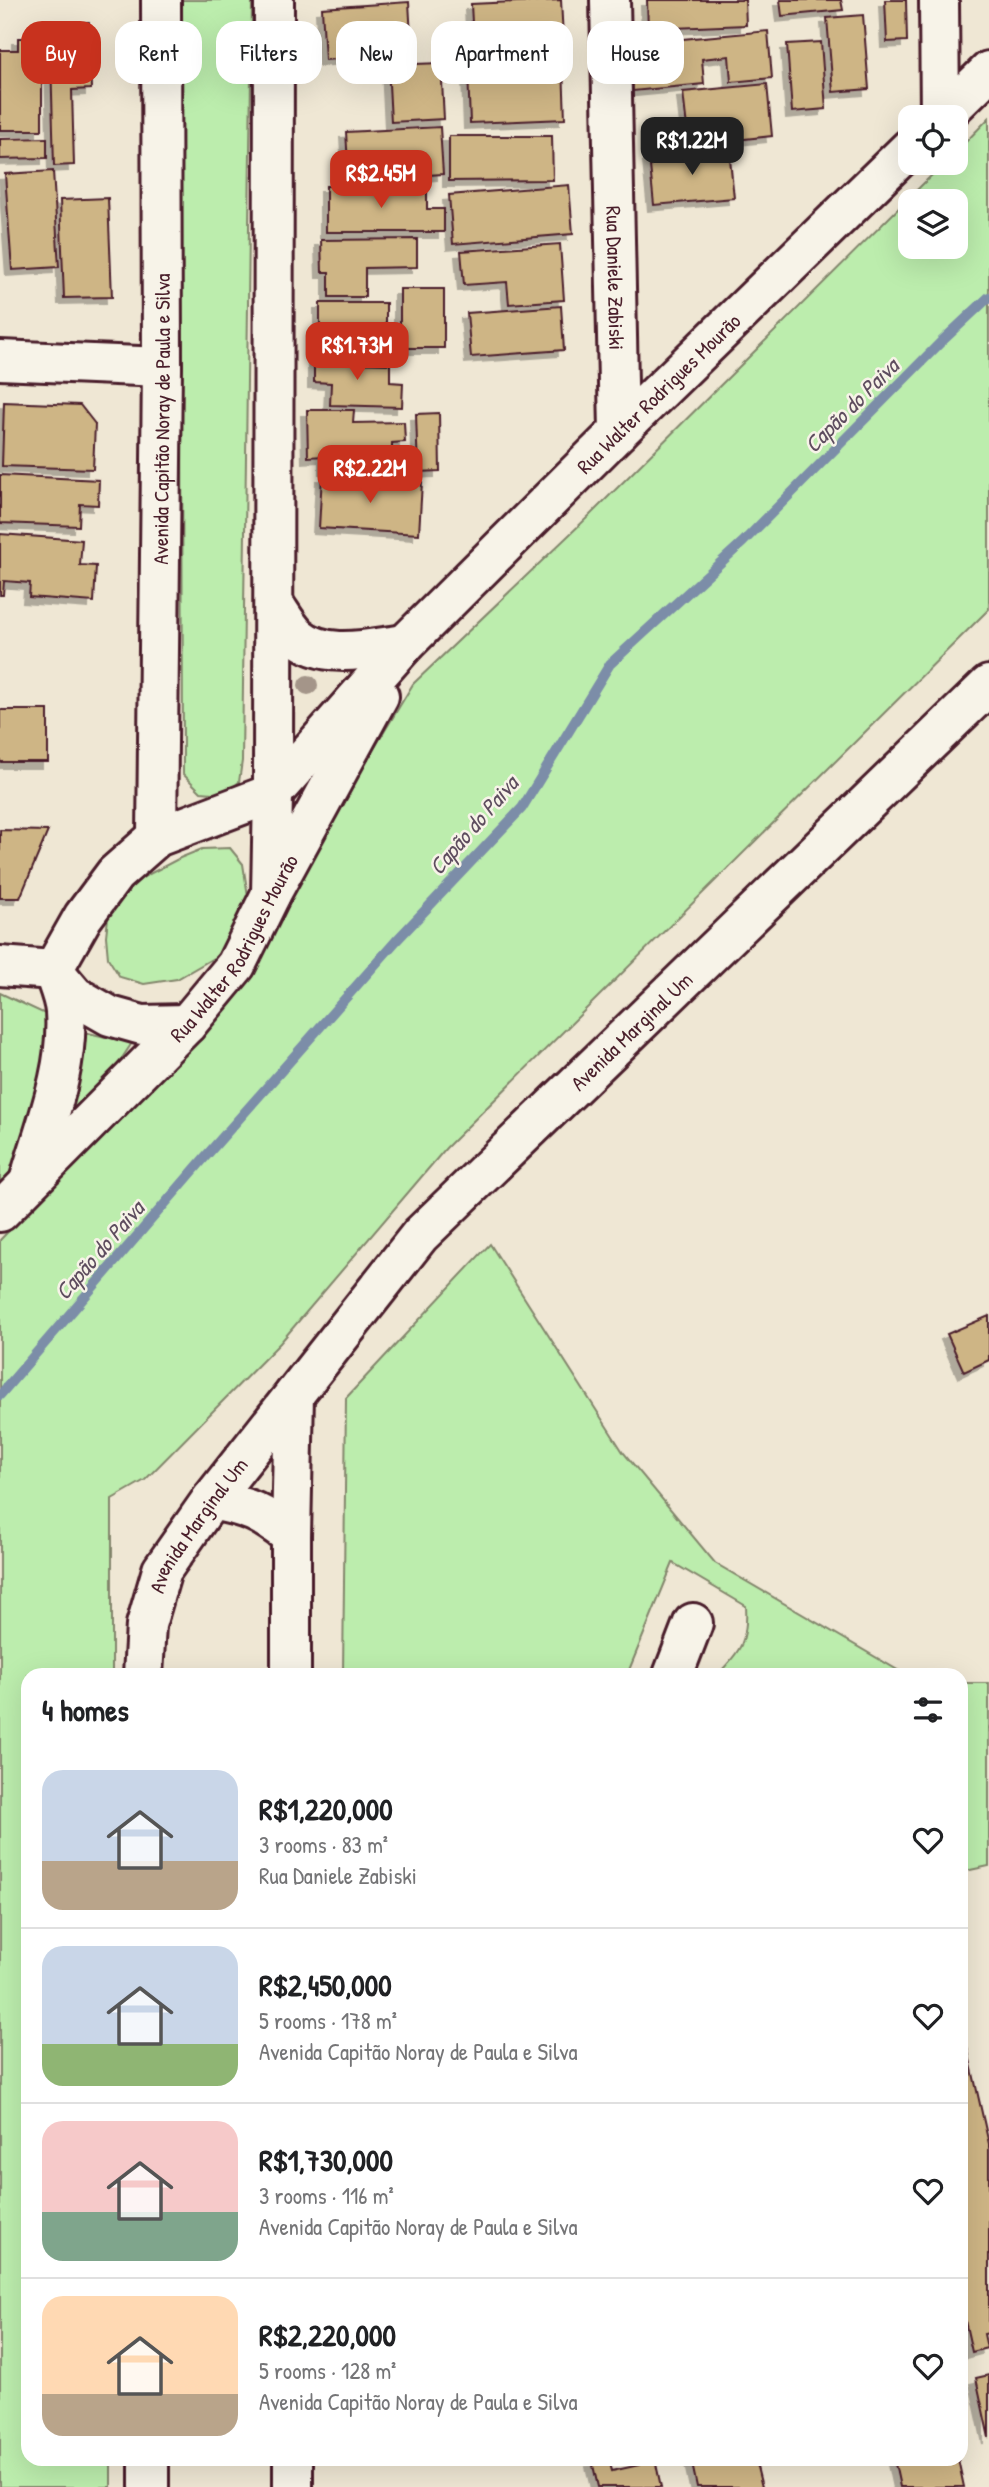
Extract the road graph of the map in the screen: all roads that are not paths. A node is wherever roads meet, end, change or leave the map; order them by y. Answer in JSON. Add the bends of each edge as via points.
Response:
{"nodes":[{"id":1,"x":161,"y":0,"type":"edge"},
{"id":2,"x":274,"y":0,"type":"edge"},
{"id":3,"x":610,"y":0,"type":"edge"},
{"id":4,"x":939,"y":0,"type":"edge"},
{"id":5,"x":989,"y":71,"type":"edge"},
{"id":6,"x":941,"y":105,"type":"edge"},
{"id":7,"x":954,"y":105,"type":"edge"},
{"id":8,"x":898,"y":160,"type":"edge"},
{"id":9,"x":0,"y":360,"type":"edge"},
{"id":10,"x":162,"y":367,"type":"junction"},
{"id":11,"x":619,"y":431,"type":"junction"},
{"id":12,"x":274,"y":604,"type":"junction"},
{"id":13,"x":408,"y":641,"type":"junction"},
{"id":14,"x":989,"y":685,"type":"edge"},
{"id":15,"x":273,"y":793,"type":"junction"},
{"id":16,"x":157,"y":837,"type":"junction"},
{"id":17,"x":271,"y":894,"type":"junction"},
{"id":18,"x":0,"y":965,"type":"edge"},
{"id":19,"x":53,"y":970,"type":"junction"},
{"id":20,"x":187,"y":1024,"type":"junction"},
{"id":21,"x":28,"y":1184,"type":"junction"},
{"id":22,"x":0,"y":1212,"type":"edge"},
{"id":23,"x":294,"y":1395,"type":"junction"},
{"id":24,"x":211,"y":1500,"type":"junction"},
{"id":25,"x":291,"y":1536,"type":"junction"},
{"id":26,"x":693,"y":1623,"type":"dead end"},
{"id":27,"x":143,"y":1668,"type":"edge"},
{"id":28,"x":291,"y":1668,"type":"edge"},
{"id":29,"x":676,"y":1668,"type":"edge"},
{"id":30,"x":149,"y":2466,"type":"edge"},
{"id":31,"x":293,"y":2466,"type":"edge"},
{"id":32,"x":149,"y":2487,"type":"edge"},
{"id":33,"x":293,"y":2487,"type":"edge"}],
"edges":[{"from":1,"to":10,"type":"street","name":"Avenida Capitão Noray de Paula e Silva"},
{"from":2,"to":12,"type":"street"},
{"from":3,"to":11,"type":"street","name":"Rua Daniele Zabiski"},
{"from":4,"to":6,"type":"street"},
{"from":5,"to":7,"type":"street"},
{"from":8,"to":11,"type":"street","name":"Rua Walter Rodrigues Mourão"},
{"from":9,"to":10,"type":"street"},
{"from":10,"to":16,"type":"street","name":"Avenida Capitão Noray de Paula e Silva"},
{"from":11,"to":13,"type":"street","name":"Rua Walter Rodrigues Mourão"},
{"from":12,"to":13,"type":"street","via":[[297,636],[321,648],[350,652]]},
{"from":12,"to":15,"type":"street"},
{"from":13,"to":15,"type":"street","name":"Rua Walter Rodrigues Mourão"},
{"from":13,"to":17,"type":"street","name":"Rua Walter Rodrigues Mourão"},
{"from":14,"to":23,"type":"street","name":"Avenida Marginal Um","via":[[420,1235]]},
{"from":15,"to":16,"type":"street","name":"Rua Walter Rodrigues Mourão"},
{"from":15,"to":17,"type":"street"},
{"from":16,"to":19,"type":"street","name":"Rua Walter Rodrigues Mourão","via":[[114,874]]},
{"from":17,"to":20,"type":"street","name":"Rua Walter Rodrigues Mourão","via":[[236,965]]},
{"from":18,"to":19,"type":"street"},
{"from":19,"to":20,"type":"street","via":[[75,996],[110,1016],[142,1025]]},
{"from":19,"to":21,"type":"street","via":[[65,1009],[65,1030],[52,1103]]},
{"from":20,"to":21,"type":"street","name":"Rua Walter Rodrigues Mourão"},
{"from":21,"to":22,"type":"street","name":"Rua Walter Rodrigues Mourão"},
{"from":23,"to":24,"type":"street","name":"Avenida Marginal Um"},
{"from":23,"to":25,"type":"street"},
{"from":24,"to":25,"type":"street","via":[[246,1506]]},
{"from":24,"to":27,"type":"street","name":"Avenida Marginal Um","via":[[162,1570],[146,1625]]},
{"from":25,"to":28,"type":"street"},
{"from":26,"to":29,"type":"street"},
{"from":30,"to":32,"type":"street"},
{"from":31,"to":33,"type":"street"}]}
